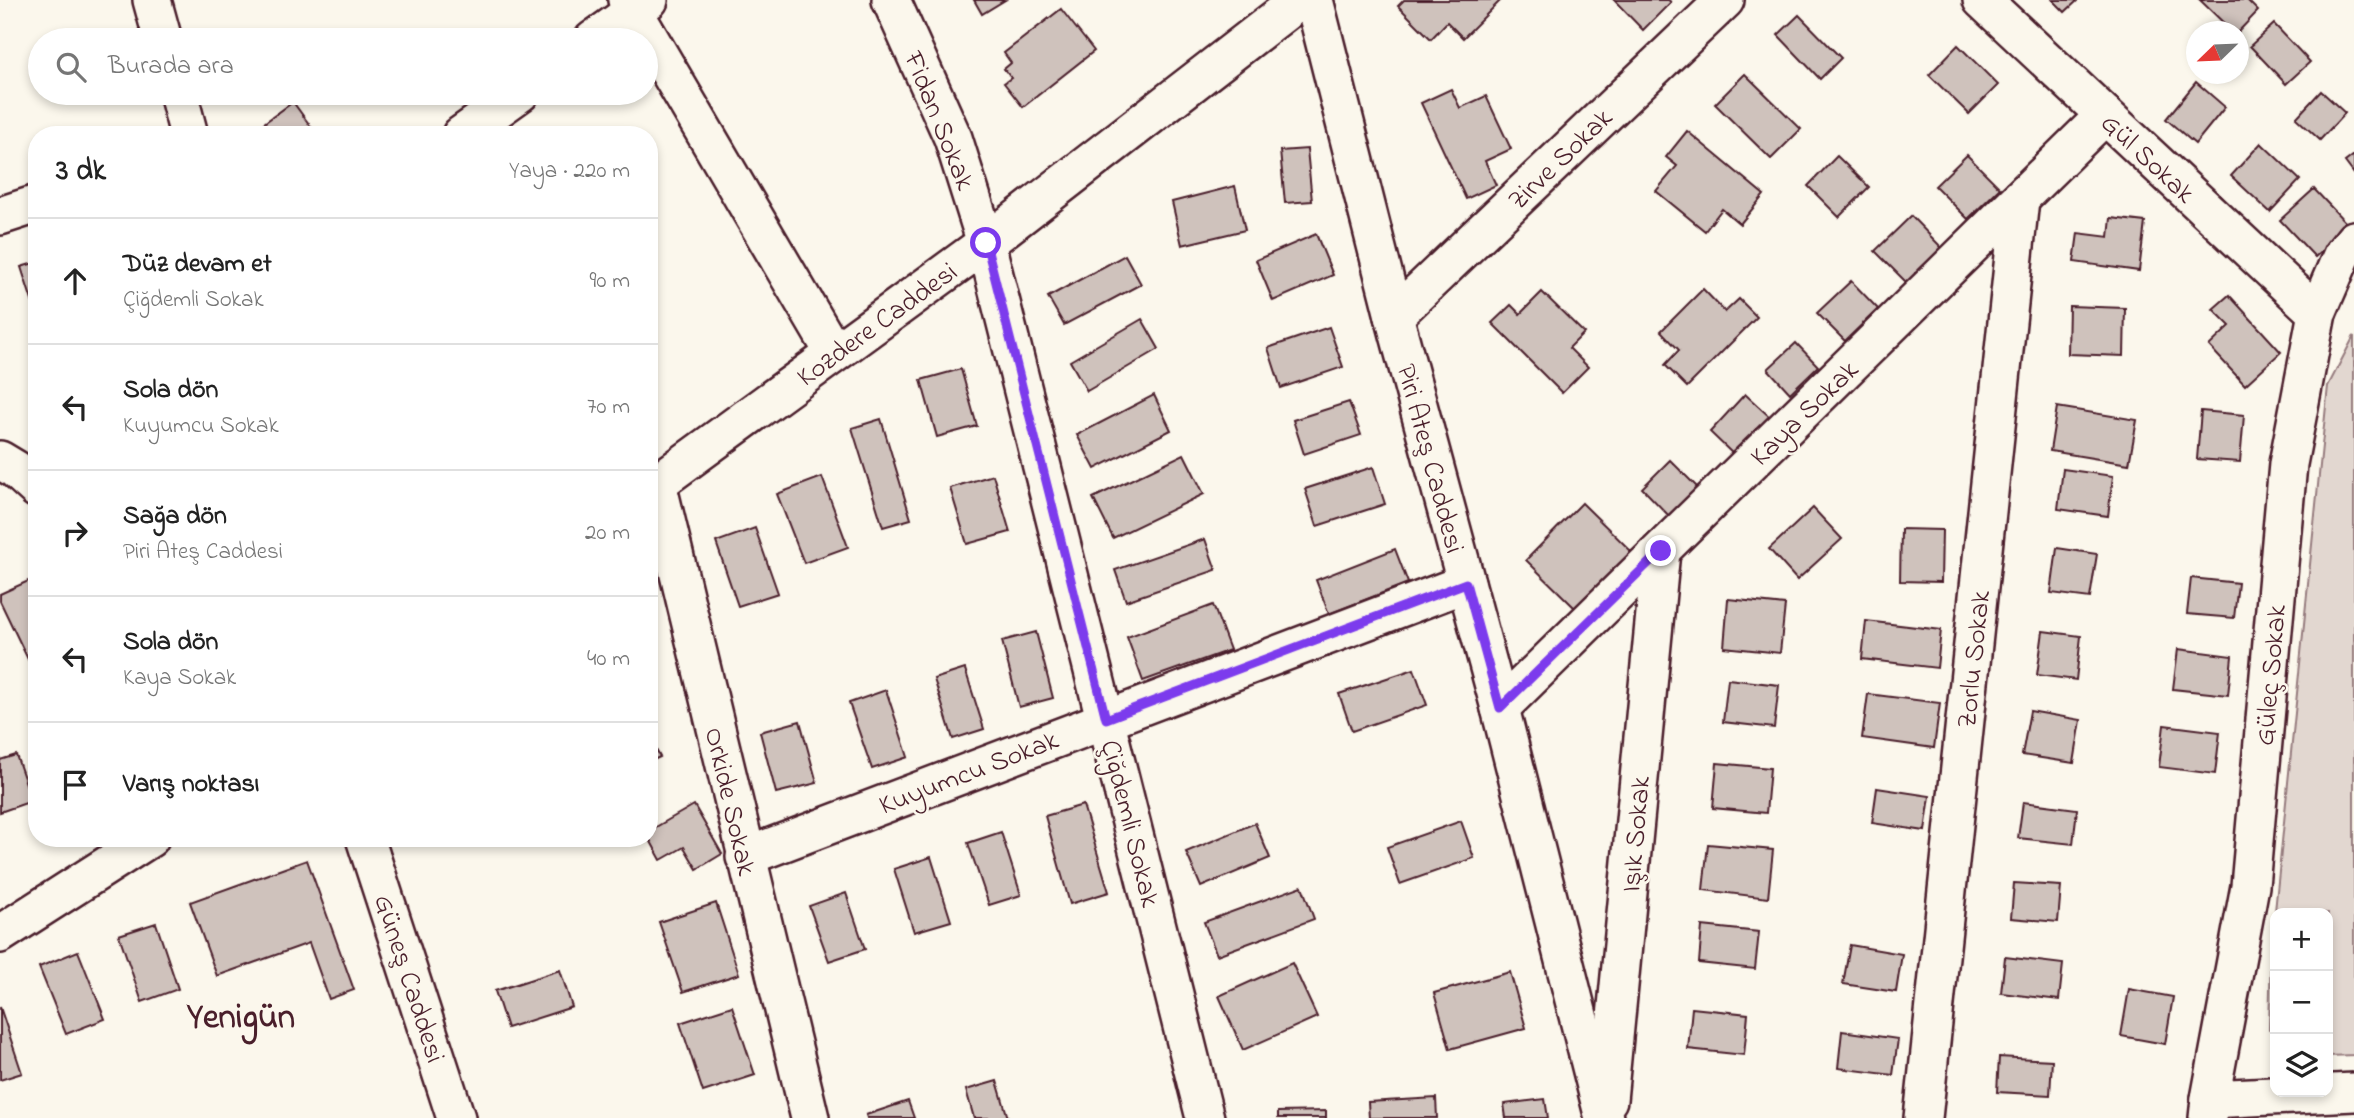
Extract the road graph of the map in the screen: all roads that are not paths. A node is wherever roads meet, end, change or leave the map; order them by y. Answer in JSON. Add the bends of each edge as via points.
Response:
{"nodes":[{"id":1,"x":152,"y":0,"type":"edge"},
{"id":2,"x":891,"y":0,"type":"edge"},
{"id":3,"x":1300,"y":0,"type":"edge"},
{"id":4,"x":1314,"y":0,"type":"edge"},
{"id":5,"x":1725,"y":0,"type":"edge"},
{"id":6,"x":1982,"y":0,"type":"edge"},
{"id":7,"x":637,"y":4,"type":"edge"},
{"id":8,"x":160,"y":28,"type":"edge"},
{"id":9,"x":608,"y":28,"type":"edge"},
{"id":10,"x":651,"y":28,"type":"edge"},
{"id":11,"x":658,"y":41,"type":"edge"},
{"id":12,"x":181,"y":105,"type":"edge"},
{"id":13,"x":503,"y":105,"type":"edge"},
{"id":14,"x":2105,"y":115,"type":"junction"},
{"id":15,"x":187,"y":126,"type":"edge"},
{"id":16,"x":474,"y":126,"type":"edge"},
{"id":17,"x":2020,"y":199,"type":"junction"},
{"id":18,"x":28,"y":207,"type":"edge"},
{"id":19,"x":0,"y":216,"type":"edge"},
{"id":20,"x":2354,"y":240,"type":"edge"},
{"id":21,"x":986,"y":243,"type":"junction"},
{"id":22,"x":2317,"y":313,"type":"junction"},
{"id":23,"x":1394,"y":316,"type":"junction"},
{"id":24,"x":834,"y":353,"type":"junction"},
{"id":25,"x":0,"y":460,"type":"edge"},
{"id":26,"x":28,"y":481,"type":"edge"},
{"id":27,"x":658,"y":482,"type":"edge"},
{"id":28,"x":658,"y":506,"type":"edge"},
{"id":29,"x":1661,"y":551,"type":"junction"},
{"id":30,"x":1466,"y":583,"type":"junction"},
{"id":31,"x":1500,"y":708,"type":"junction"},
{"id":32,"x":1106,"y":719,"type":"junction"},
{"id":33,"x":136,"y":847,"type":"edge"},
{"id":34,"x":368,"y":847,"type":"edge"},
{"id":35,"x":746,"y":857,"type":"junction"},
{"id":36,"x":0,"y":934,"type":"edge"},
{"id":37,"x":2354,"y":1092,"type":"edge"},
{"id":38,"x":2209,"y":1109,"type":"edge"},
{"id":39,"x":456,"y":1118,"type":"edge"},
{"id":40,"x":810,"y":1118,"type":"edge"},
{"id":41,"x":1205,"y":1118,"type":"edge"},
{"id":42,"x":1605,"y":1118,"type":"edge"},
{"id":43,"x":1923,"y":1118,"type":"edge"}],
"edges":[{"from":1,"to":8,"type":"street"},
{"from":2,"to":21,"type":"street","name":"Fidan Sokak","via":[[953,138]]},
{"from":3,"to":21,"type":"street","name":"Kozdere Caddesi"},
{"from":4,"to":23,"type":"street","name":"Piri Ateş Caddesi"},
{"from":5,"to":23,"type":"street","name":"Zirve Sokak"},
{"from":6,"to":14,"type":"street","name":"Gül Sokak"},
{"from":7,"to":9,"type":"street"},
{"from":7,"to":10,"type":"street"},
{"from":11,"to":24,"type":"street"},
{"from":12,"to":15,"type":"street"},
{"from":13,"to":16,"type":"street"},
{"from":14,"to":17,"type":"street","name":"Kaya Sokak"},
{"from":14,"to":22,"type":"street","name":"Gül Sokak"},
{"from":17,"to":29,"type":"street","name":"Kaya Sokak"},
{"from":17,"to":43,"type":"street","name":"Zorlu Sokak"},
{"from":18,"to":19,"type":"street"},
{"from":20,"to":22,"type":"street","name":"Güleç Sokak","via":[[2342,255]]},
{"from":21,"to":24,"type":"street","name":"Kozdere Caddesi"},
{"from":21,"to":32,"type":"street","name":"Çiğdemli Sokak"},
{"from":22,"to":38,"type":"street","name":"Güleç Sokak","via":[[2288,464],[2250,886]]},
{"from":23,"to":30,"type":"street","name":"Piri Ateş Caddesi"},
{"from":24,"to":27,"type":"street","name":"Kozdere Caddesi"},
{"from":25,"to":26,"type":"street"},
{"from":28,"to":35,"type":"street","name":"Orkide Sokak"},
{"from":29,"to":31,"type":"street","name":"Kaya Sokak"},
{"from":29,"to":42,"type":"street","name":"Işık Sokak"},
{"from":30,"to":31,"type":"street","name":"Piri Ateş Caddesi"},
{"from":30,"to":32,"type":"street","name":"Kuyumcu Sokak"},
{"from":31,"to":42,"type":"street","name":"Piri Ateş Caddesi"},
{"from":32,"to":35,"type":"street","name":"Kuyumcu Sokak"},
{"from":32,"to":41,"type":"street","name":"Çiğdemli Sokak"},
{"from":33,"to":36,"type":"street"},
{"from":34,"to":39,"type":"street","name":"Güneş Caddesi"},
{"from":35,"to":40,"type":"street","name":"Orkide Sokak"},
{"from":37,"to":38,"type":"street"}]}
